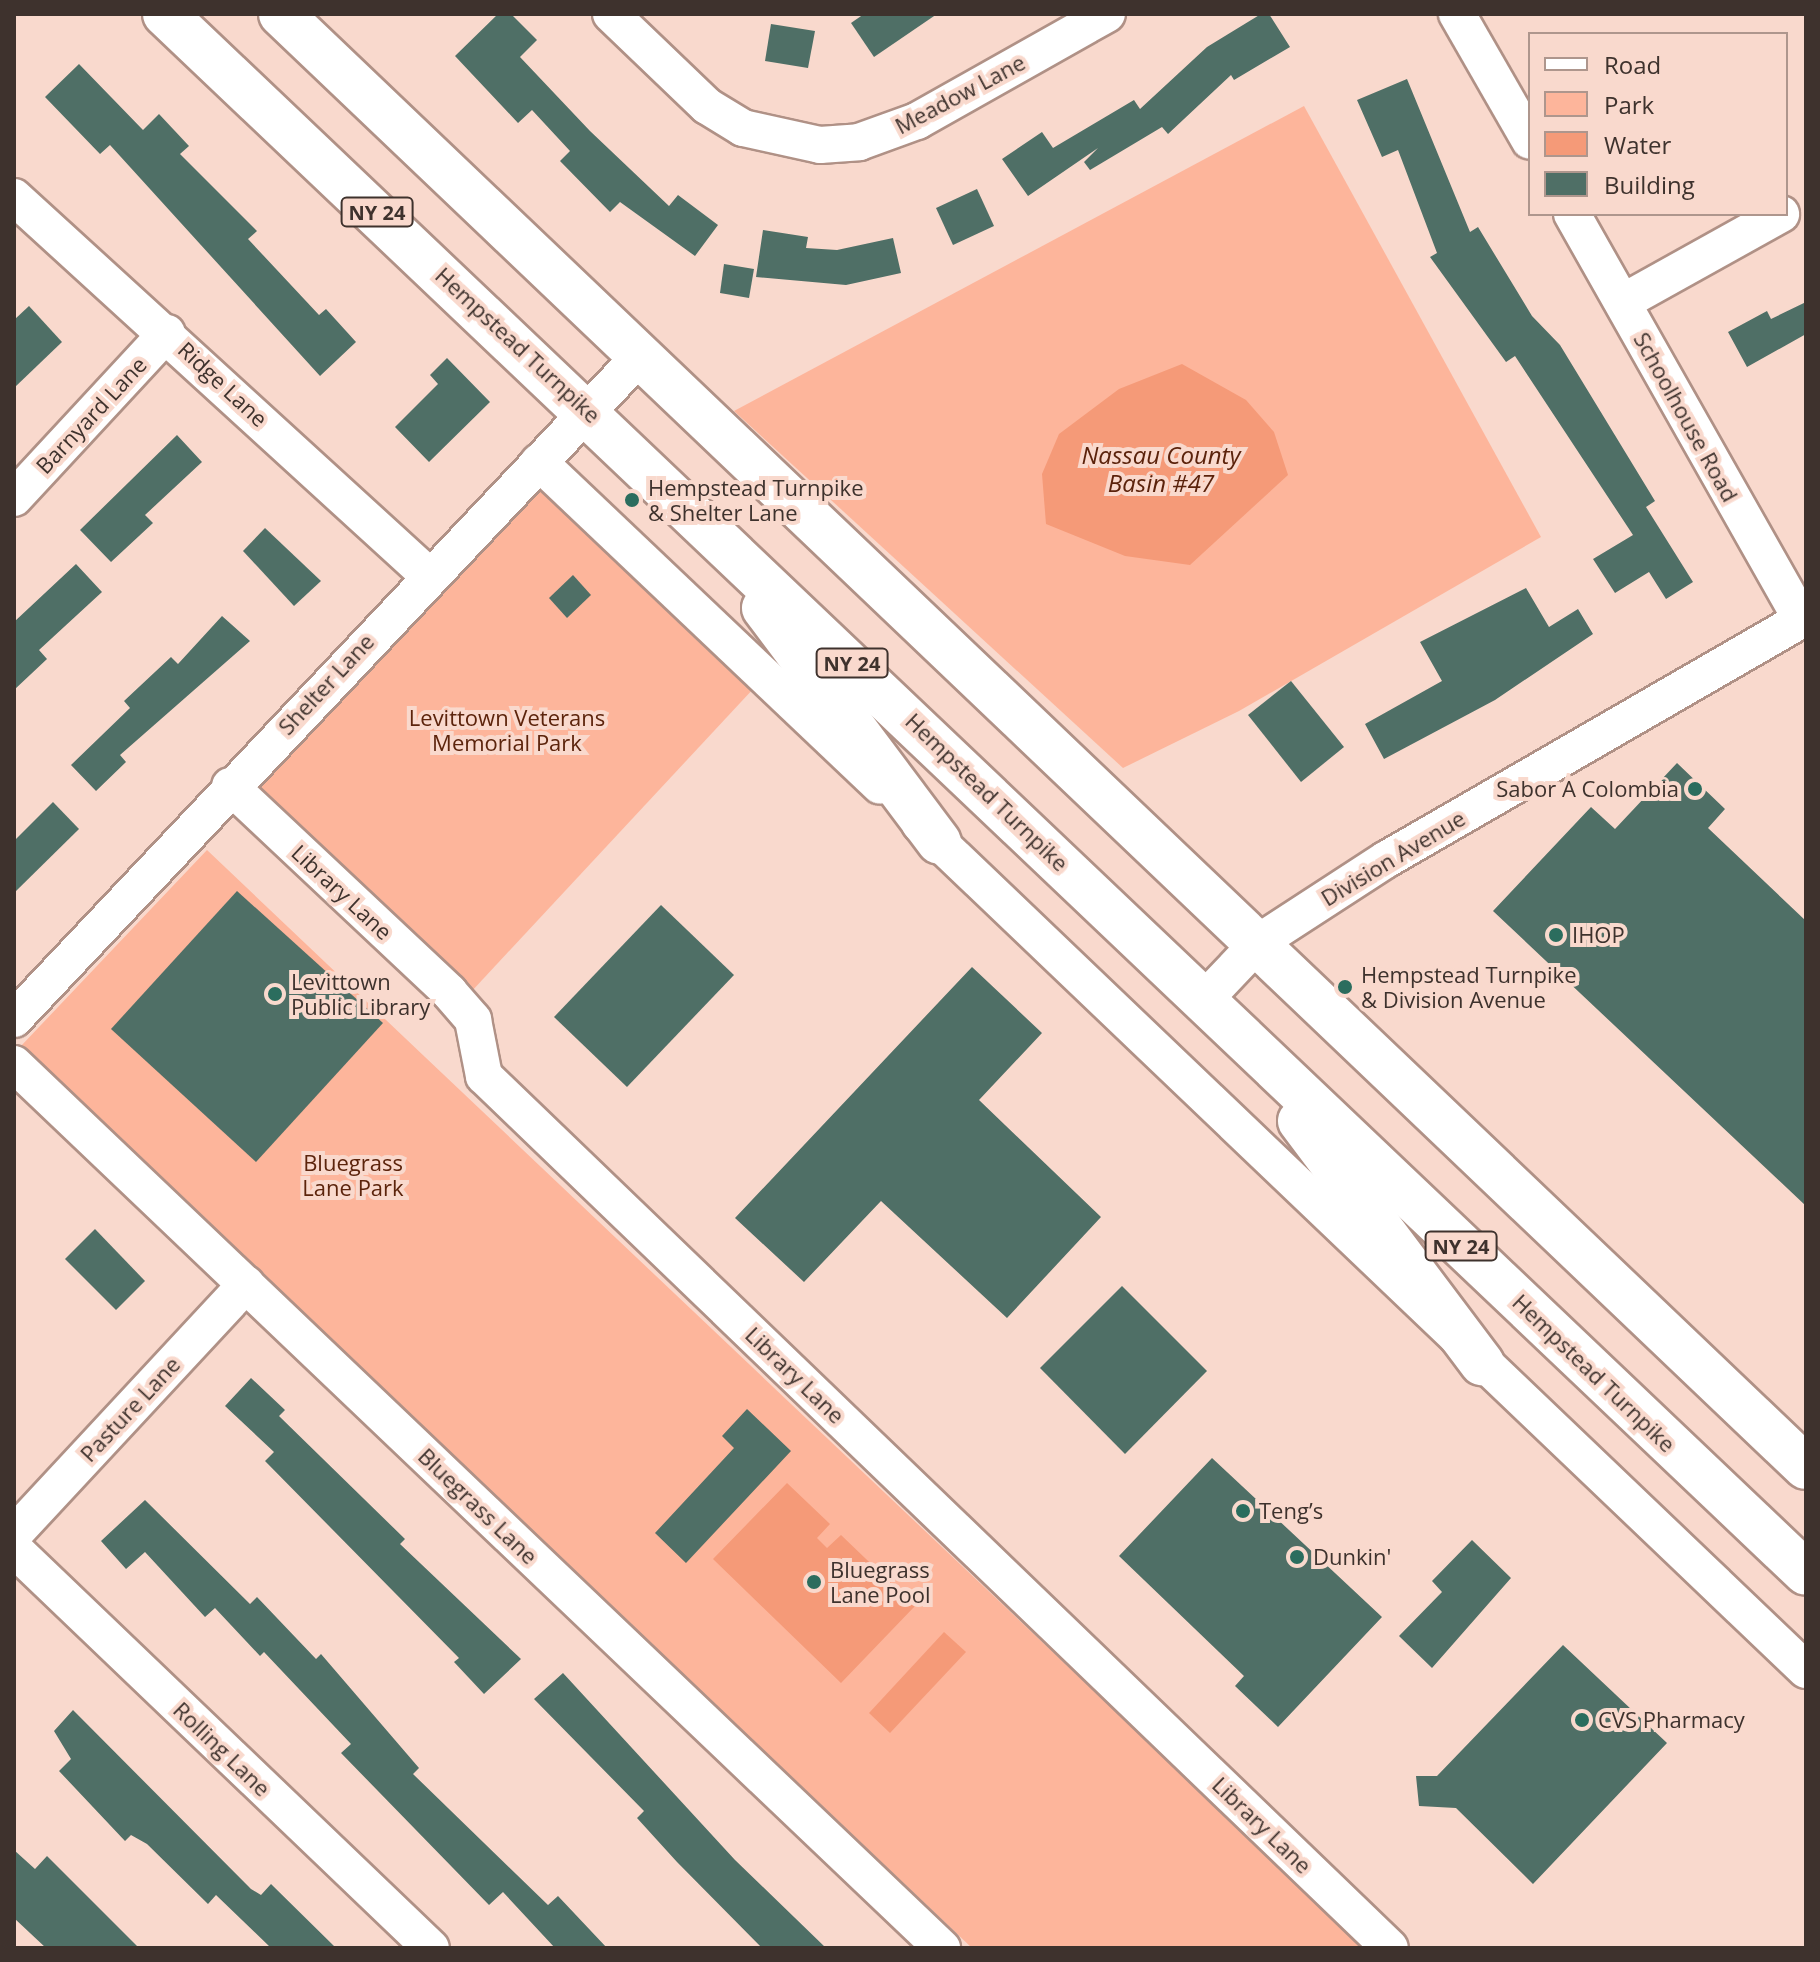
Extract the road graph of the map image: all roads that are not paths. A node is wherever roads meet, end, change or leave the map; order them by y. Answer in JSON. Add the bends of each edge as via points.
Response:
{"nodes":[{"id":1,"x":165,"y":14,"type":"edge"},
{"id":2,"x":281,"y":14,"type":"edge"},
{"id":3,"x":611,"y":14,"type":"edge"},
{"id":4,"x":1107,"y":14,"type":"edge"},
{"id":5,"x":1457,"y":14,"type":"edge"},
{"id":6,"x":1528,"y":138,"type":"edge"},
{"id":7,"x":14,"y":197,"type":"edge"},
{"id":8,"x":1806,"y":200,"type":"edge"},
{"id":9,"x":1788,"y":211,"type":"edge"},
{"id":10,"x":1573,"y":216,"type":"edge"},
{"id":11,"x":1779,"y":216,"type":"edge"},
{"id":12,"x":1623,"y":302,"type":"junction"},
{"id":13,"x":167,"y":333,"type":"junction"},
{"id":14,"x":642,"y":354,"type":"junction"},
{"id":15,"x":588,"y":410,"type":"junction"},
{"id":16,"x":539,"y":462,"type":"junction"},
{"id":17,"x":14,"y":498,"type":"edge"},
{"id":18,"x":688,"y":507,"type":"junction"},
{"id":19,"x":428,"y":575,"type":"junction"},
{"id":20,"x":1804,"y":618,"type":"edge"},
{"id":21,"x":230,"y":786,"type":"junction"},
{"id":22,"x":939,"y":842,"type":"junction"},
{"id":23,"x":1259,"y":942,"type":"junction"},
{"id":24,"x":1213,"y":1008,"type":"junction"},
{"id":25,"x":14,"y":1019,"type":"edge"},
{"id":26,"x":14,"y":1064,"type":"edge"},
{"id":27,"x":246,"y":1284,"type":"junction"},
{"id":28,"x":1482,"y":1363,"type":"junction"},
{"id":29,"x":1806,"y":1467,"type":"edge"},
{"id":30,"x":14,"y":1534,"type":"edge"},
{"id":31,"x":14,"y":1549,"type":"edge"},
{"id":32,"x":1806,"y":1573,"type":"edge"},
{"id":33,"x":1806,"y":1670,"type":"edge"},
{"id":34,"x":431,"y":1948,"type":"edge"},
{"id":35,"x":942,"y":1948,"type":"edge"},
{"id":36,"x":1390,"y":1948,"type":"edge"}],
"edges":[{"from":1,"to":15,"type":"main road","name":"Hempstead Turnpike","number":"NY 24"},
{"from":2,"to":14,"type":"main road"},
{"from":3,"to":4,"type":"street","name":"Meadow Lane","via":[[731,121],[766,137],[820,145],[859,142],[917,121]]},
{"from":5,"to":6,"type":"street"},
{"from":7,"to":13,"type":"street","name":"Ridge Lane"},
{"from":8,"to":9,"type":"street"},
{"from":10,"to":12,"type":"street","name":"Schoolhouse Road"},
{"from":11,"to":12,"type":"street"},
{"from":12,"to":20,"type":"street","name":"Schoolhouse Road"},
{"from":13,"to":17,"type":"street","name":"Barnyard Lane"},
{"from":13,"to":19,"type":"street","name":"Ridge Lane"},
{"from":14,"to":15,"type":"street","name":"Shelter Lane"},
{"from":14,"to":23,"type":"main road"},
{"from":15,"to":16,"type":"street","name":"Shelter Lane"},
{"from":15,"to":18,"type":"main road","name":"Hempstead Turnpike","number":"NY 24"},
{"from":16,"to":19,"type":"street","name":"Shelter Lane"},
{"from":16,"to":22,"type":"street"},
{"from":18,"to":22,"type":"main road"},
{"from":18,"to":24,"type":"main road","name":"Hempstead Turnpike","number":"NY 24"},
{"from":19,"to":21,"type":"street","name":"Shelter Lane"},
{"from":20,"to":23,"type":"street","name":"Division Avenue","via":[[1387,859]]},
{"from":21,"to":25,"type":"street","name":"Shelter Lane"},
{"from":21,"to":36,"type":"street","name":"Library Lane","via":[[449,992],[473,1020],[484,1076]]},
{"from":22,"to":28,"type":"street"},
{"from":23,"to":24,"type":"street","name":"Division Avenue"},
{"from":23,"to":29,"type":"main road"},
{"from":24,"to":28,"type":"main road"},
{"from":24,"to":32,"type":"main road","name":"Hempstead Turnpike","number":"NY 24"},
{"from":26,"to":27,"type":"street","name":"Bluegrass Lane"},
{"from":27,"to":30,"type":"street","name":"Pasture Lane"},
{"from":27,"to":35,"type":"street","name":"Bluegrass Lane"},
{"from":28,"to":33,"type":"street"},
{"from":31,"to":34,"type":"street","name":"Rolling Lane"}]}
